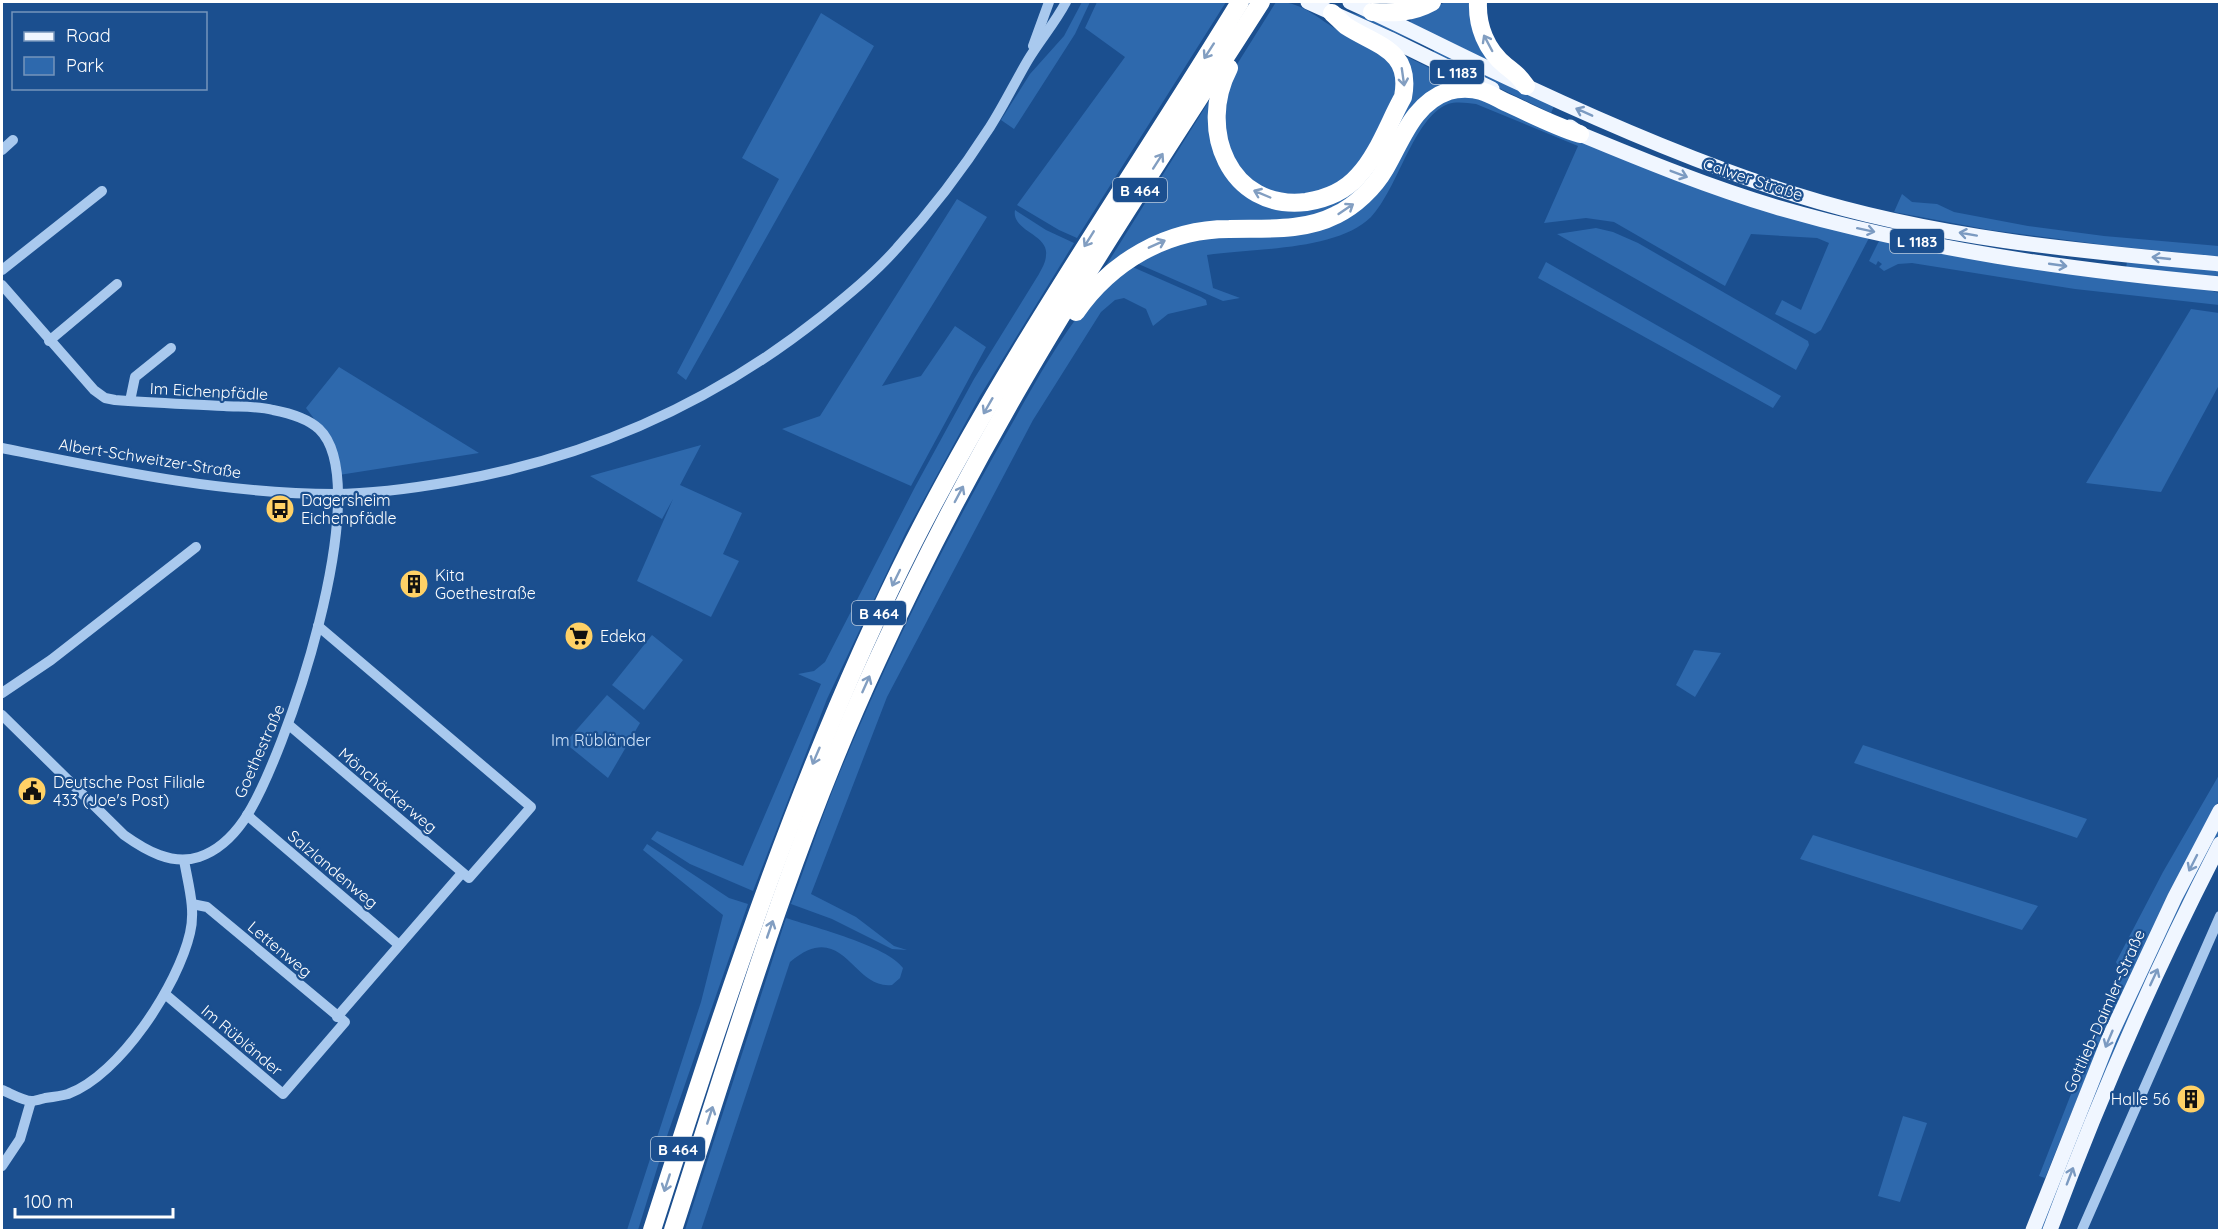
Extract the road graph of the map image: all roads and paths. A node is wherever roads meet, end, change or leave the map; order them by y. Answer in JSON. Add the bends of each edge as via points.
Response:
{"nodes":[{"id":1,"x":1049,"y":2,"type":"edge"},
{"id":2,"x":1066,"y":2,"type":"edge"},
{"id":3,"x":1240,"y":2,"type":"edge"},
{"id":4,"x":1261,"y":2,"type":"edge"},
{"id":5,"x":1308,"y":2,"type":"edge"},
{"id":6,"x":1350,"y":2,"type":"edge"},
{"id":7,"x":1432,"y":2,"type":"edge"},
{"id":8,"x":1478,"y":2,"type":"edge"},
{"id":9,"x":1372,"y":12,"type":"junction"},
{"id":10,"x":1332,"y":13,"type":"junction"},
{"id":11,"x":1244,"y":28,"type":"junction"},
{"id":12,"x":1029,"y":58,"type":"junction"},
{"id":13,"x":1526,"y":87,"type":"junction"},
{"id":14,"x":1580,"y":134,"type":"junction"},
{"id":15,"x":13,"y":140,"type":"dead end"},
{"id":16,"x":2,"y":150,"type":"edge"},
{"id":17,"x":102,"y":191,"type":"dead end"},
{"id":18,"x":2220,"y":264,"type":"edge"},
{"id":19,"x":2,"y":270,"type":"edge"},
{"id":20,"x":117,"y":284,"type":"dead end"},
{"id":21,"x":2,"y":285,"type":"edge"},
{"id":22,"x":2220,"y":285,"type":"edge"},
{"id":23,"x":49,"y":340,"type":"junction"},
{"id":24,"x":171,"y":348,"type":"dead end"},
{"id":25,"x":1039,"y":354,"type":"junction"},
{"id":26,"x":130,"y":401,"type":"junction"},
{"id":27,"x":2,"y":448,"type":"edge"},
{"id":28,"x":338,"y":494,"type":"junction"},
{"id":29,"x":196,"y":547,"type":"dead end"},
{"id":30,"x":318,"y":626,"type":"junction"},
{"id":31,"x":2,"y":693,"type":"edge"},
{"id":32,"x":2,"y":716,"type":"edge"},
{"id":33,"x":289,"y":725,"type":"junction"},
{"id":34,"x":2220,"y":811,"type":"edge"},
{"id":35,"x":247,"y":815,"type":"junction"},
{"id":36,"x":2220,"y":844,"type":"edge"},
{"id":37,"x":184,"y":860,"type":"junction"},
{"id":38,"x":465,"y":875,"type":"junction"},
{"id":39,"x":192,"y":904,"type":"junction"},
{"id":40,"x":2220,"y":916,"type":"edge"},
{"id":41,"x":399,"y":945,"type":"junction"},
{"id":42,"x":165,"y":994,"type":"junction"},
{"id":43,"x":341,"y":1019,"type":"junction"},
{"id":44,"x":2,"y":1090,"type":"edge"},
{"id":45,"x":31,"y":1101,"type":"junction"},
{"id":46,"x":2,"y":1166,"type":"edge"},
{"id":47,"x":652,"y":1230,"type":"edge"},
{"id":48,"x":673,"y":1230,"type":"edge"},
{"id":49,"x":2033,"y":1230,"type":"edge"},
{"id":50,"x":2050,"y":1230,"type":"edge"},
{"id":51,"x":2082,"y":1230,"type":"edge"}],
"edges":[{"from":1,"to":12,"type":"street"},
{"from":2,"to":12,"type":"street"},
{"from":3,"to":47,"type":"highway","number":"B 464","one_way":true,"via":[[1022,347],[956,462],[879,613],[811,768],[771,873]]},
{"from":4,"to":11,"type":"highway","number":"B 464"},
{"from":5,"to":10,"type":"main road","name":"Calwer Straße","number":"L 1183"},
{"from":6,"to":9,"type":"main road","name":"Calwer Straße","number":"L 1183"},
{"from":7,"to":9,"type":"highway","via":[[1398,13]]},
{"from":13,"to":8,"type":"highway","one_way":true,"via":[[1518,74],[1493,53],[1478,18]]},
{"from":9,"to":13,"type":"main road","name":"Calwer Straße","number":"L 1183"},
{"from":10,"to":11,"type":"highway","one_way":true,"via":[[1393,53],[1404,74],[1405,86],[1368,163],[1345,187],[1315,201],[1280,201],[1250,189],[1233,173],[1222,153],[1215,122],[1216,105]]},
{"from":10,"to":14,"type":"main road","name":"Calwer Straße","number":"L 1183"},
{"from":25,"to":11,"type":"highway","number":"B 464","one_way":true},
{"from":12,"to":28,"type":"street","name":"Albert-Schweitzer-Straße","via":[[991,125],[951,183],[895,250],[840,302],[761,362],[674,412],[579,451],[492,474],[393,491]]},
{"from":18,"to":13,"type":"main road","name":"Calwer Straße","number":"L 1183","one_way":true,"via":[[2008,241],[1850,210],[1706,163]]},
{"from":14,"to":22,"type":"main road","name":"Calwer Straße","number":"L 1183","one_way":true,"via":[[1700,182],[1845,226],[2005,258]]},
{"from":25,"to":14,"type":"highway","one_way":true,"via":[[1059,336],[1097,285],[1144,250],[1206,230],[1298,227],[1335,216],[1350,207],[1375,183],[1417,113],[1450,91],[1480,90]]},
{"from":15,"to":16,"type":"street"},
{"from":17,"to":19,"type":"street"},
{"from":20,"to":23,"type":"street"},
{"from":21,"to":23,"type":"street","name":"Im Eichenpfädle"},
{"from":23,"to":26,"type":"street","name":"Im Eichenpfädle","via":[[94,390],[105,398]]},
{"from":24,"to":26,"type":"street","name":"Im Eichenpfädle","via":[[135,377]]},
{"from":48,"to":25,"type":"highway","number":"B 464","one_way":true,"via":[[771,926],[838,750],[936,537]]},
{"from":26,"to":28,"type":"street","name":"Im Eichenpfädle","via":[[271,409],[297,416],[317,427],[328,439],[336,466]]},
{"from":27,"to":28,"type":"street","name":"Albert-Schweitzer-Straße","via":[[178,481],[263,491]]},
{"from":28,"to":30,"type":"street","name":"Goethestraße","via":[[329,579]]},
{"from":29,"to":31,"type":"street","via":[[51,660]]},
{"from":30,"to":33,"type":"street","name":"Goethestraße"},
{"from":30,"to":38,"type":"street","name":"Im Rübländer","via":[[531,807]]},
{"from":32,"to":37,"type":"street","via":[[124,836],[155,854]]},
{"from":33,"to":35,"type":"street","name":"Goethestraße"},
{"from":33,"to":38,"type":"street","name":"Mönchäckerweg"},
{"from":34,"to":49,"type":"main road","name":"Gottlieb-Daimler-Straße","one_way":true,"via":[[2110,1036]]},
{"from":35,"to":37,"type":"street","name":"Goethestraße","via":[[222,844],[209,853]]},
{"from":35,"to":41,"type":"street","name":"Salzlandenweg"},
{"from":50,"to":36,"type":"main road","name":"Gottlieb-Daimler-Straße","one_way":true,"via":[[2129,1032]]},
{"from":37,"to":39,"type":"street"},
{"from":38,"to":41,"type":"street","name":"Im Rübländer"},
{"from":39,"to":42,"type":"street","via":[[191,931]]},
{"from":39,"to":43,"type":"street","name":"Lettenweg","via":[[207,907]]},
{"from":40,"to":51,"type":"street"},
{"from":41,"to":43,"type":"street","name":"Im Rübländer"},
{"from":42,"to":43,"type":"street","name":"Im Rübländer","via":[[283,1094]]},
{"from":42,"to":45,"type":"street","via":[[130,1043],[93,1078],[67,1094]]},
{"from":44,"to":45,"type":"street"},
{"from":45,"to":46,"type":"street","via":[[20,1139]]}]}
